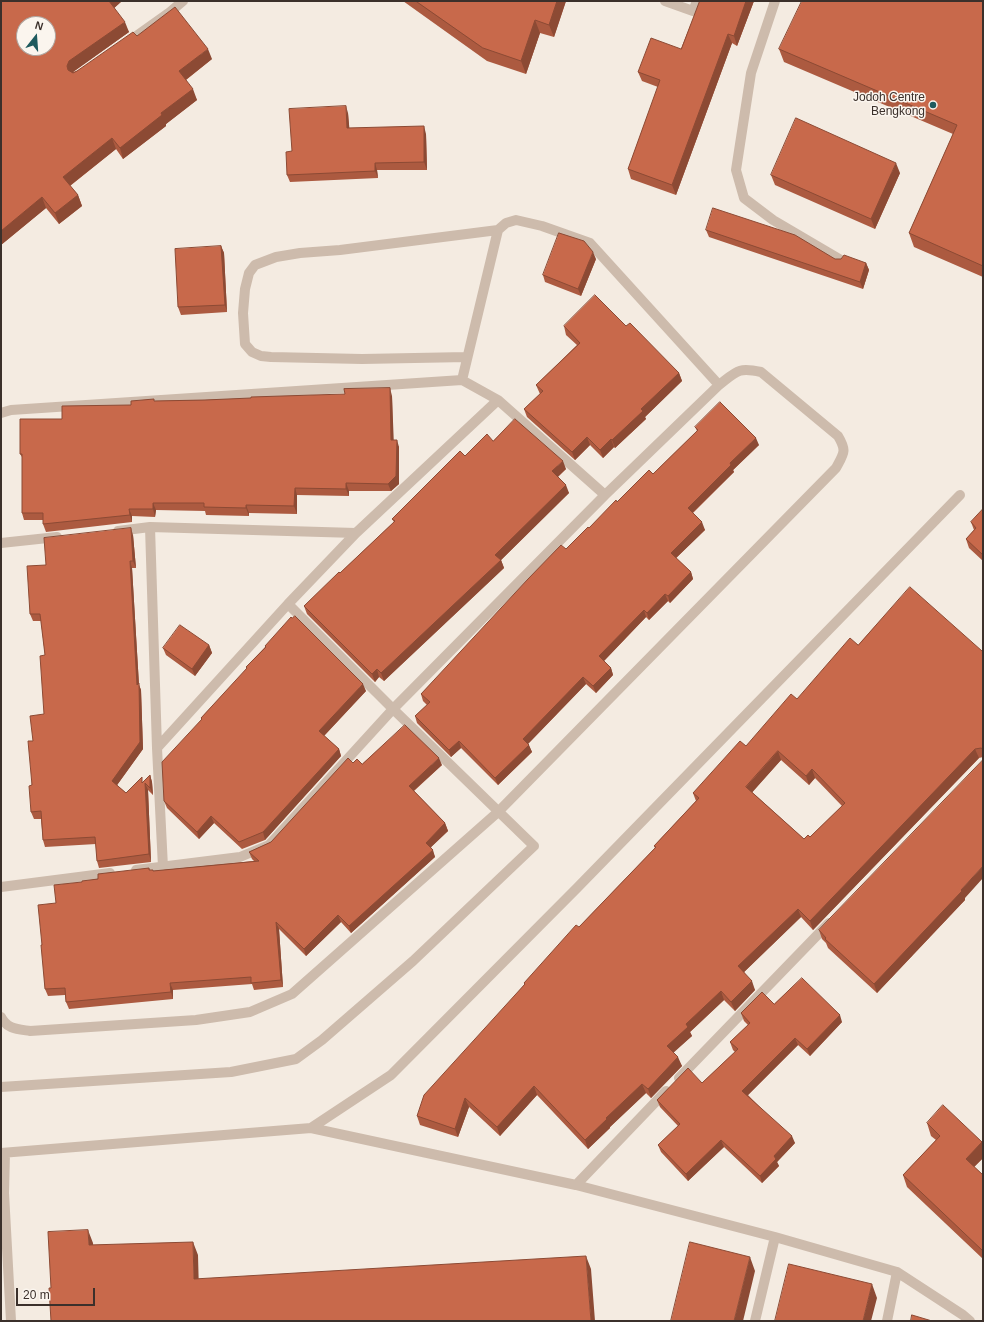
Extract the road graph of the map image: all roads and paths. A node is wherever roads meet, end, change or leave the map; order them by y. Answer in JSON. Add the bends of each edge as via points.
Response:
{"nodes":[{"id":1,"x":183,"y":1,"type":"edge"},
{"id":2,"x":665,"y":1,"type":"edge"},
{"id":3,"x":697,"y":1,"type":"edge"},
{"id":4,"x":775,"y":1,"type":"edge"},
{"id":5,"x":114,"y":51,"type":"edge"},
{"id":6,"x":498,"y":230,"type":"junction"},
{"id":7,"x":842,"y":260,"type":"edge"},
{"id":8,"x":467,"y":358,"type":"junction"},
{"id":9,"x":462,"y":380,"type":"junction"},
{"id":10,"x":719,"y":385,"type":"junction"},
{"id":11,"x":498,"y":400,"type":"junction"},
{"id":12,"x":1,"y":413,"type":"edge"},
{"id":13,"x":605,"y":495,"type":"junction"},
{"id":14,"x":960,"y":496,"type":"dead end"},
{"id":15,"x":150,"y":527,"type":"junction"},
{"id":16,"x":111,"y":532,"type":"edge"},
{"id":17,"x":356,"y":533,"type":"junction"},
{"id":18,"x":64,"y":537,"type":"edge"},
{"id":19,"x":1,"y":543,"type":"edge"},
{"id":20,"x":288,"y":604,"type":"junction"},
{"id":21,"x":393,"y":709,"type":"junction"},
{"id":22,"x":157,"y":748,"type":"junction"},
{"id":23,"x":498,"y":812,"type":"junction"},
{"id":24,"x":163,"y":867,"type":"junction"},
{"id":25,"x":1,"y":887,"type":"edge"},
{"id":26,"x":834,"y":917,"type":"edge"},
{"id":27,"x":1,"y":1017,"type":"edge"},
{"id":28,"x":1,"y":1087,"type":"edge"},
{"id":29,"x":311,"y":1128,"type":"junction"},
{"id":30,"x":3,"y":1153,"type":"edge"},
{"id":31,"x":576,"y":1185,"type":"junction"},
{"id":32,"x":775,"y":1237,"type":"junction"},
{"id":33,"x":897,"y":1272,"type":"junction"},
{"id":34,"x":11,"y":1321,"type":"edge"},
{"id":35,"x":755,"y":1321,"type":"edge"},
{"id":36,"x":887,"y":1321,"type":"edge"},
{"id":37,"x":970,"y":1321,"type":"edge"}],
"edges":[{"from":1,"to":5,"type":"street"},
{"from":2,"to":3,"type":"street","via":[[693,11]]},
{"from":4,"to":7,"type":"street","via":[[751,73],[736,170],[744,198],[773,220]]},
{"from":6,"to":8,"type":"street"},
{"from":6,"to":8,"type":"street","via":[[276,257],[255,264],[245,289],[245,344],[252,352],[261,356],[355,359]]},
{"from":6,"to":10,"type":"street","via":[[506,223],[516,220],[590,243]]},
{"from":8,"to":9,"type":"street"},
{"from":9,"to":11,"type":"street"},
{"from":9,"to":12,"type":"street","via":[[11,410]]},
{"from":10,"to":13,"type":"street"},
{"from":10,"to":23,"type":"street","via":[[737,371],[747,369],[761,372],[838,436],[844,445],[843,454],[836,468]]},
{"from":11,"to":13,"type":"street"},
{"from":11,"to":17,"type":"street"},
{"from":13,"to":21,"type":"street"},
{"from":14,"to":29,"type":"street","via":[[577,888],[390,1075]]},
{"from":15,"to":16,"type":"street"},
{"from":15,"to":17,"type":"street"},
{"from":15,"to":22,"type":"street"},
{"from":17,"to":20,"type":"street"},
{"from":18,"to":19,"type":"street"},
{"from":20,"to":21,"type":"street"},
{"from":20,"to":22,"type":"street"},
{"from":21,"to":23,"type":"street"},
{"from":21,"to":24,"type":"street","via":[[269,845],[240,857]]},
{"from":22,"to":24,"type":"street"},
{"from":23,"to":27,"type":"street","via":[[292,994],[250,1012],[196,1020],[30,1031],[14,1029],[4,1024]]},
{"from":23,"to":28,"type":"street","via":[[534,846],[413,961],[322,1040],[296,1059],[231,1072]]},
{"from":24,"to":25,"type":"street"},
{"from":26,"to":31,"type":"street"},
{"from":29,"to":30,"type":"street"},
{"from":29,"to":31,"type":"street"},
{"from":30,"to":34,"type":"street"},
{"from":31,"to":32,"type":"street"},
{"from":32,"to":33,"type":"street"},
{"from":32,"to":35,"type":"street"},
{"from":33,"to":36,"type":"street"},
{"from":33,"to":37,"type":"street"}]}
